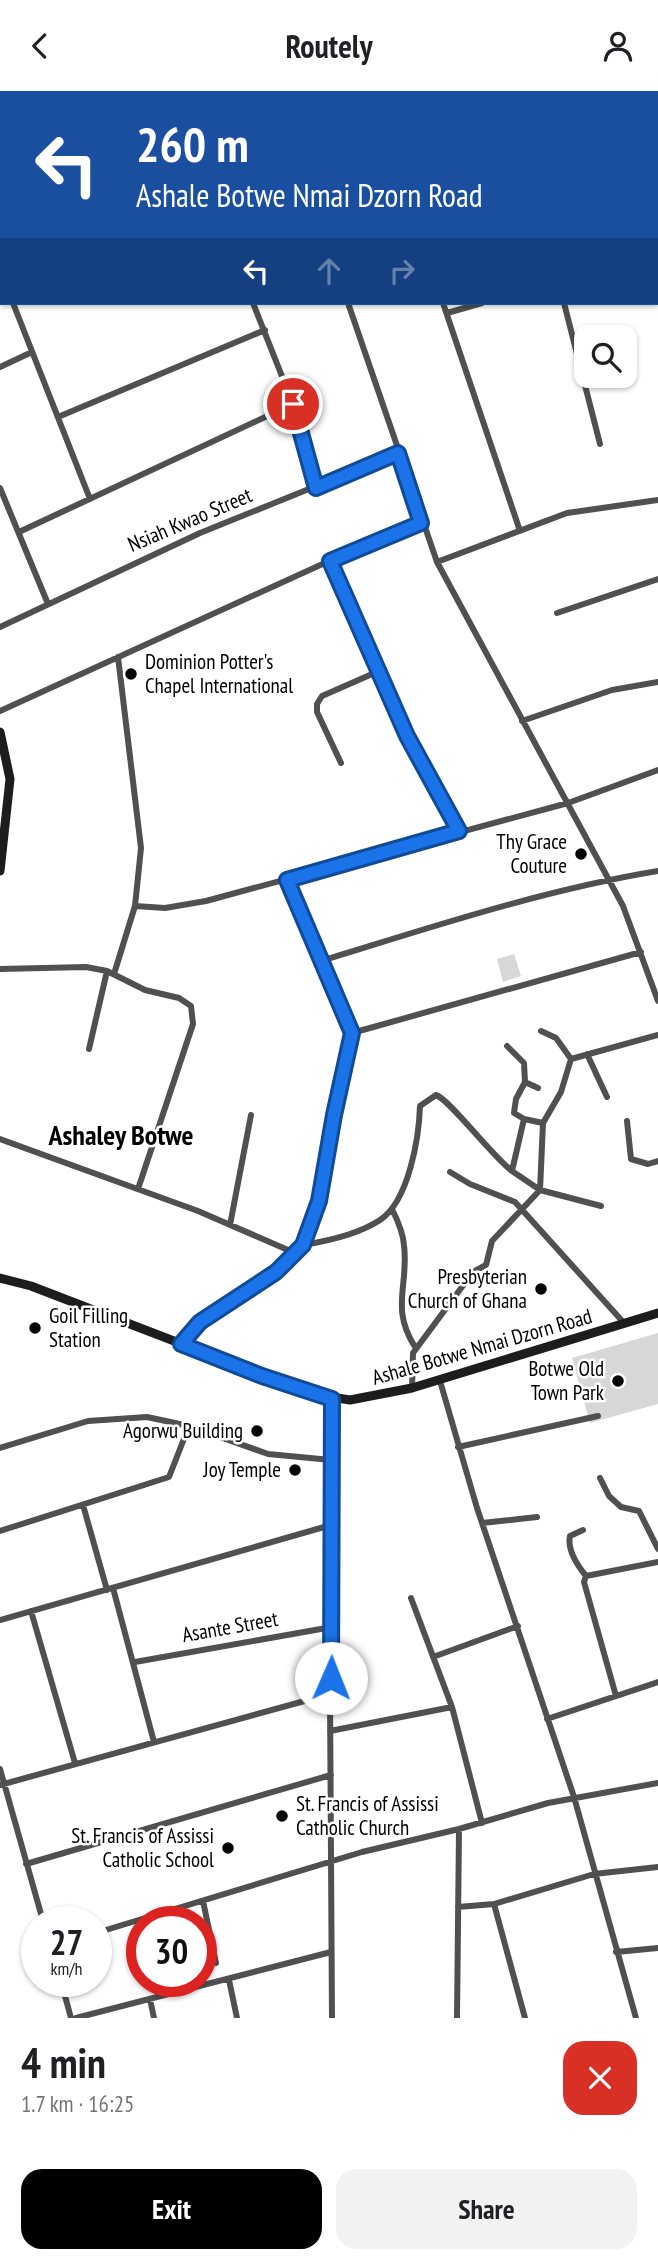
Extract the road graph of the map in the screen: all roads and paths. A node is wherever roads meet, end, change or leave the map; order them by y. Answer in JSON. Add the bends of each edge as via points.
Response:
{"nodes":[{"id":1,"x":14,"y":305,"type":"edge"},
{"id":2,"x":254,"y":305,"type":"edge"},
{"id":3,"x":349,"y":305,"type":"edge"},
{"id":4,"x":444,"y":305,"type":"edge"},
{"id":5,"x":475,"y":305,"type":"edge"},
{"id":6,"x":565,"y":305,"type":"edge"},
{"id":7,"x":447,"y":313,"type":"junction"},
{"id":8,"x":265,"y":330,"type":"junction"},
{"id":9,"x":32,"y":352,"type":"junction"},
{"id":10,"x":0,"y":367,"type":"edge"},
{"id":11,"x":293,"y":404,"type":"junction"},
{"id":12,"x":58,"y":417,"type":"junction"},
{"id":13,"x":600,"y":444,"type":"dead end"},
{"id":14,"x":398,"y":453,"type":"junction"},
{"id":15,"x":0,"y":488,"type":"edge"},
{"id":16,"x":316,"y":488,"type":"junction"},
{"id":17,"x":90,"y":499,"type":"junction"},
{"id":18,"x":658,"y":500,"type":"edge"},
{"id":19,"x":421,"y":523,"type":"junction"},
{"id":20,"x":520,"y":531,"type":"junction"},
{"id":21,"x":19,"y":532,"type":"junction"},
{"id":22,"x":330,"y":561,"type":"junction"},
{"id":23,"x":437,"y":562,"type":"junction"},
{"id":24,"x":658,"y":579,"type":"edge"},
{"id":25,"x":48,"y":604,"type":"junction"},
{"id":26,"x":557,"y":613,"type":"dead end"},
{"id":27,"x":0,"y":627,"type":"edge"},
{"id":28,"x":118,"y":656,"type":"junction"},
{"id":29,"x":379,"y":671,"type":"junction"},
{"id":30,"x":658,"y":682,"type":"edge"},
{"id":31,"x":0,"y":711,"type":"edge"},
{"id":32,"x":522,"y":721,"type":"junction"},
{"id":33,"x":0,"y":732,"type":"edge"},
{"id":34,"x":341,"y":763,"type":"dead end"},
{"id":35,"x":9,"y":769,"type":"junction"},
{"id":36,"x":658,"y":771,"type":"edge"},
{"id":37,"x":0,"y":773,"type":"edge"},
{"id":38,"x":568,"y":803,"type":"junction"},
{"id":39,"x":459,"y":831,"type":"junction"},
{"id":40,"x":1,"y":857,"type":"edge"},
{"id":41,"x":0,"y":870,"type":"edge"},
{"id":42,"x":658,"y":871,"type":"edge"},
{"id":43,"x":608,"y":879,"type":"junction"},
{"id":44,"x":287,"y":880,"type":"junction"},
{"id":45,"x":135,"y":906,"type":"junction"},
{"id":46,"x":641,"y":952,"type":"junction"},
{"id":47,"x":321,"y":961,"type":"junction"},
{"id":48,"x":0,"y":969,"type":"edge"},
{"id":49,"x":110,"y":973,"type":"junction"},
{"id":50,"x":658,"y":1001,"type":"edge"},
{"id":51,"x":541,"y":1031,"type":"dead end"},
{"id":52,"x":352,"y":1033,"type":"junction"},
{"id":53,"x":658,"y":1035,"type":"edge"},
{"id":54,"x":507,"y":1046,"type":"dead end"},
{"id":55,"x":89,"y":1049,"type":"dead end"},
{"id":56,"x":587,"y":1053,"type":"junction"},
{"id":57,"x":571,"y":1059,"type":"junction"},
{"id":58,"x":525,"y":1082,"type":"junction"},
{"id":59,"x":538,"y":1088,"type":"dead end"},
{"id":60,"x":607,"y":1097,"type":"dead end"},
{"id":61,"x":251,"y":1115,"type":"dead end"},
{"id":62,"x":524,"y":1119,"type":"junction"},
{"id":63,"x":627,"y":1121,"type":"dead end"},
{"id":64,"x":543,"y":1123,"type":"junction"},
{"id":65,"x":0,"y":1139,"type":"edge"},
{"id":66,"x":658,"y":1161,"type":"edge"},
{"id":67,"x":512,"y":1171,"type":"junction"},
{"id":68,"x":450,"y":1172,"type":"dead end"},
{"id":69,"x":138,"y":1189,"type":"junction"},
{"id":70,"x":540,"y":1190,"type":"junction"},
{"id":71,"x":601,"y":1206,"type":"dead end"},
{"id":72,"x":392,"y":1209,"type":"junction"},
{"id":73,"x":523,"y":1211,"type":"junction"},
{"id":74,"x":230,"y":1224,"type":"junction"},
{"id":75,"x":303,"y":1245,"type":"junction"},
{"id":76,"x":295,"y":1253,"type":"junction"},
{"id":77,"x":0,"y":1278,"type":"edge"},
{"id":78,"x":658,"y":1313,"type":"edge"},
{"id":79,"x":624,"y":1323,"type":"junction"},
{"id":80,"x":181,"y":1344,"type":"junction"},
{"id":81,"x":415,"y":1347,"type":"junction"},
{"id":82,"x":440,"y":1381,"type":"junction"},
{"id":83,"x":412,"y":1388,"type":"junction"},
{"id":84,"x":332,"y":1399,"type":"junction"},
{"id":85,"x":598,"y":1416,"type":"dead end"},
{"id":86,"x":189,"y":1426,"type":"junction"},
{"id":87,"x":458,"y":1447,"type":"junction"},
{"id":88,"x":0,"y":1448,"type":"edge"},
{"id":89,"x":331,"y":1460,"type":"junction"},
{"id":90,"x":600,"y":1478,"type":"dead end"},
{"id":91,"x":83,"y":1505,"type":"junction"},
{"id":92,"x":537,"y":1517,"type":"dead end"},
{"id":93,"x":482,"y":1523,"type":"junction"},
{"id":94,"x":331,"y":1525,"type":"junction"},
{"id":95,"x":583,"y":1530,"type":"dead end"},
{"id":96,"x":0,"y":1531,"type":"edge"},
{"id":97,"x":658,"y":1549,"type":"edge"},
{"id":98,"x":658,"y":1562,"type":"edge"},
{"id":99,"x":586,"y":1576,"type":"junction"},
{"id":100,"x":110,"y":1589,"type":"junction"},
{"id":101,"x":411,"y":1598,"type":"dead end"},
{"id":102,"x":31,"y":1611,"type":"junction"},
{"id":103,"x":0,"y":1620,"type":"edge"},
{"id":104,"x":518,"y":1626,"type":"junction"},
{"id":105,"x":332,"y":1627,"type":"junction"},
{"id":106,"x":433,"y":1657,"type":"junction"},
{"id":107,"x":135,"y":1662,"type":"junction"},
{"id":108,"x":658,"y":1682,"type":"edge"},
{"id":109,"x":330,"y":1694,"type":"junction"},
{"id":110,"x":616,"y":1696,"type":"junction"},
{"id":111,"x":452,"y":1707,"type":"junction"},
{"id":112,"x":547,"y":1719,"type":"junction"},
{"id":113,"x":330,"y":1731,"type":"junction"},
{"id":114,"x":154,"y":1742,"type":"junction"},
{"id":115,"x":75,"y":1763,"type":"junction"},
{"id":116,"x":0,"y":1769,"type":"edge"},
{"id":117,"x":331,"y":1775,"type":"junction"},
{"id":118,"x":658,"y":1783,"type":"edge"},
{"id":119,"x":2,"y":1784,"type":"edge"},
{"id":120,"x":574,"y":1797,"type":"junction"},
{"id":121,"x":482,"y":1822,"type":"junction"},
{"id":122,"x":459,"y":1829,"type":"junction"},
{"id":123,"x":332,"y":1862,"type":"junction"},
{"id":124,"x":26,"y":1864,"type":"junction"},
{"id":125,"x":658,"y":1867,"type":"edge"},
{"id":126,"x":594,"y":1874,"type":"junction"},
{"id":127,"x":203,"y":1901,"type":"junction"},
{"id":128,"x":495,"y":1904,"type":"junction"},
{"id":129,"x":39,"y":1906,"type":"edge"},
{"id":130,"x":204,"y":1906,"type":"edge"},
{"id":131,"x":458,"y":1907,"type":"junction"},
{"id":132,"x":112,"y":1928,"type":"edge"},
{"id":133,"x":658,"y":1948,"type":"edge"},
{"id":134,"x":331,"y":1952,"type":"junction"},
{"id":135,"x":617,"y":1952,"type":"junction"},
{"id":136,"x":229,"y":1980,"type":"junction"},
{"id":137,"x":67,"y":1997,"type":"edge"},
{"id":138,"x":150,"y":1999,"type":"junction"},
{"id":139,"x":74,"y":2018,"type":"edge"},
{"id":140,"x":154,"y":2018,"type":"edge"},
{"id":141,"x":237,"y":2018,"type":"edge"},
{"id":142,"x":332,"y":2018,"type":"edge"},
{"id":143,"x":457,"y":2018,"type":"edge"},
{"id":144,"x":525,"y":2018,"type":"edge"},
{"id":145,"x":636,"y":2018,"type":"edge"}],
"edges":[{"from":1,"to":9,"type":"street"},
{"from":2,"to":8,"type":"street"},
{"from":3,"to":14,"type":"street"},
{"from":4,"to":7,"type":"street"},
{"from":5,"to":7,"type":"street"},
{"from":6,"to":13,"type":"street"},
{"from":7,"to":20,"type":"street"},
{"from":8,"to":11,"type":"street"},
{"from":8,"to":12,"type":"street"},
{"from":9,"to":10,"type":"street"},
{"from":9,"to":12,"type":"street"},
{"from":11,"to":16,"type":"street"},
{"from":11,"to":17,"type":"street"},
{"from":12,"to":17,"type":"street"},
{"from":14,"to":16,"type":"street","name":"Nsiah Kwao Street"},
{"from":14,"to":19,"type":"street"},
{"from":15,"to":21,"type":"street"},
{"from":16,"to":25,"type":"street","name":"Nsiah Kwao Street","via":[[200,533]]},
{"from":17,"to":21,"type":"street"},
{"from":18,"to":20,"type":"street","via":[[586,509]]},
{"from":19,"to":22,"type":"street"},
{"from":19,"to":23,"type":"street"},
{"from":20,"to":23,"type":"street"},
{"from":21,"to":25,"type":"street"},
{"from":22,"to":28,"type":"street"},
{"from":22,"to":29,"type":"street"},
{"from":23,"to":32,"type":"street"},
{"from":24,"to":26,"type":"street"},
{"from":25,"to":27,"type":"street","name":"Nsiah Kwao Street"},
{"from":28,"to":31,"type":"street"},
{"from":28,"to":45,"type":"street","via":[[141,848]]},
{"from":29,"to":34,"type":"street","via":[[322,697],[317,704]]},
{"from":29,"to":39,"type":"street","via":[[407,736]]},
{"from":30,"to":32,"type":"street","via":[[612,690]]},
{"from":32,"to":38,"type":"street"},
{"from":33,"to":35,"type":"main road"},
{"from":35,"to":37,"type":"street"},
{"from":35,"to":40,"type":"main road"},
{"from":36,"to":38,"type":"street"},
{"from":38,"to":39,"type":"street"},
{"from":38,"to":43,"type":"street"},
{"from":39,"to":44,"type":"street"},
{"from":40,"to":41,"type":"main road"},
{"from":42,"to":43,"type":"street"},
{"from":43,"to":46,"type":"street"},
{"from":43,"to":47,"type":"street"},
{"from":44,"to":45,"type":"street","via":[[187,906]]},
{"from":44,"to":47,"type":"street"},
{"from":45,"to":49,"type":"street"},
{"from":46,"to":50,"type":"street"},
{"from":46,"to":52,"type":"street"},
{"from":47,"to":52,"type":"street"},
{"from":48,"to":49,"type":"street","via":[[86,967]]},
{"from":49,"to":55,"type":"street"},
{"from":49,"to":69,"type":"street","via":[[145,991],[179,998],[194,1014]]},
{"from":51,"to":57,"type":"street","via":[[556,1038]]},
{"from":52,"to":75,"type":"street","via":[[319,1201]]},
{"from":53,"to":56,"type":"street"},
{"from":54,"to":58,"type":"street","via":[[524,1063]]},
{"from":56,"to":57,"type":"street"},
{"from":56,"to":60,"type":"street"},
{"from":57,"to":64,"type":"street","via":[[561,1092]]},
{"from":58,"to":59,"type":"street"},
{"from":58,"to":62,"type":"street","via":[[514,1113]]},
{"from":61,"to":74,"type":"street"},
{"from":62,"to":64,"type":"street"},
{"from":62,"to":67,"type":"street"},
{"from":63,"to":66,"type":"street","via":[[631,1159],[648,1164]]},
{"from":64,"to":70,"type":"street"},
{"from":65,"to":69,"type":"street"},
{"from":67,"to":70,"type":"street"},
{"from":67,"to":72,"type":"street","via":[[444,1098],[436,1095],[420,1106],[408,1176]]},
{"from":68,"to":73,"type":"street","via":[[514,1202]]},
{"from":69,"to":74,"type":"street"},
{"from":70,"to":71,"type":"street"},
{"from":70,"to":73,"type":"street"},
{"from":72,"to":75,"type":"street","via":[[380,1220],[327,1241]]},
{"from":72,"to":81,"type":"street","via":[[405,1248],[401,1321]]},
{"from":73,"to":79,"type":"street"},
{"from":73,"to":81,"type":"street","via":[[492,1241],[486,1265],[473,1272]]},
{"from":74,"to":76,"type":"street"},
{"from":75,"to":76,"type":"street"},
{"from":76,"to":80,"type":"street","via":[[276,1272],[200,1322]]},
{"from":77,"to":80,"type":"main road","name":"Ashale Botwe Nmai Dzorn Road"},
{"from":78,"to":79,"type":"main road","name":"Ashale Botwe Nmai Dzorn Road"},
{"from":79,"to":82,"type":"main road","name":"Ashale Botwe Nmai Dzorn Road"},
{"from":80,"to":84,"type":"main road","name":"Ashale Botwe Nmai Dzorn Road"},
{"from":81,"to":83,"type":"street"},
{"from":82,"to":83,"type":"main road","name":"Ashale Botwe Nmai Dzorn Road"},
{"from":82,"to":87,"type":"street"},
{"from":83,"to":84,"type":"main road","name":"Ashale Botwe Nmai Dzorn Road","via":[[360,1400]]},
{"from":84,"to":89,"type":"street"},
{"from":85,"to":87,"type":"street"},
{"from":86,"to":88,"type":"street","via":[[147,1417],[118,1417],[88,1421]]},
{"from":86,"to":89,"type":"street","via":[[268,1454]]},
{"from":86,"to":91,"type":"street","via":[[169,1477]]},
{"from":87,"to":93,"type":"street"},
{"from":89,"to":94,"type":"street"},
{"from":90,"to":97,"type":"street","via":[[621,1507],[639,1511]]},
{"from":91,"to":96,"type":"street"},
{"from":91,"to":100,"type":"street"},
{"from":92,"to":93,"type":"street"},
{"from":93,"to":104,"type":"street"},
{"from":94,"to":100,"type":"street"},
{"from":94,"to":105,"type":"street"},
{"from":95,"to":99,"type":"street","via":[[569,1541]]},
{"from":98,"to":99,"type":"street"},
{"from":99,"to":110,"type":"street"},
{"from":100,"to":102,"type":"street"},
{"from":100,"to":107,"type":"street"},
{"from":101,"to":106,"type":"street"},
{"from":102,"to":103,"type":"street"},
{"from":102,"to":115,"type":"street"},
{"from":104,"to":106,"type":"street"},
{"from":104,"to":112,"type":"street"},
{"from":105,"to":107,"type":"street","name":"Asante Street"},
{"from":105,"to":109,"type":"street"},
{"from":106,"to":111,"type":"street"},
{"from":107,"to":114,"type":"street"},
{"from":108,"to":110,"type":"street"},
{"from":109,"to":113,"type":"street"},
{"from":109,"to":114,"type":"street"},
{"from":110,"to":112,"type":"street"},
{"from":111,"to":113,"type":"street"},
{"from":111,"to":121,"type":"street"},
{"from":112,"to":120,"type":"street"},
{"from":113,"to":117,"type":"street"},
{"from":114,"to":115,"type":"street"},
{"from":115,"to":119,"type":"street"},
{"from":116,"to":119,"type":"street"},
{"from":117,"to":123,"type":"street"},
{"from":117,"to":124,"type":"street"},
{"from":118,"to":120,"type":"street"},
{"from":119,"to":124,"type":"street"},
{"from":120,"to":121,"type":"street"},
{"from":120,"to":126,"type":"street"},
{"from":121,"to":122,"type":"street"},
{"from":122,"to":123,"type":"street"},
{"from":122,"to":131,"type":"street"},
{"from":123,"to":127,"type":"street"},
{"from":123,"to":134,"type":"street"},
{"from":124,"to":129,"type":"street"},
{"from":125,"to":126,"type":"street"},
{"from":126,"to":128,"type":"street"},
{"from":126,"to":135,"type":"street"},
{"from":127,"to":130,"type":"street"},
{"from":127,"to":132,"type":"street"},
{"from":128,"to":131,"type":"street"},
{"from":128,"to":144,"type":"street"},
{"from":131,"to":143,"type":"street"},
{"from":133,"to":135,"type":"street"},
{"from":134,"to":136,"type":"street"},
{"from":134,"to":142,"type":"street"},
{"from":135,"to":145,"type":"street"},
{"from":136,"to":138,"type":"street"},
{"from":136,"to":141,"type":"street"},
{"from":137,"to":139,"type":"street"},
{"from":138,"to":139,"type":"street"},
{"from":138,"to":140,"type":"street"}]}
